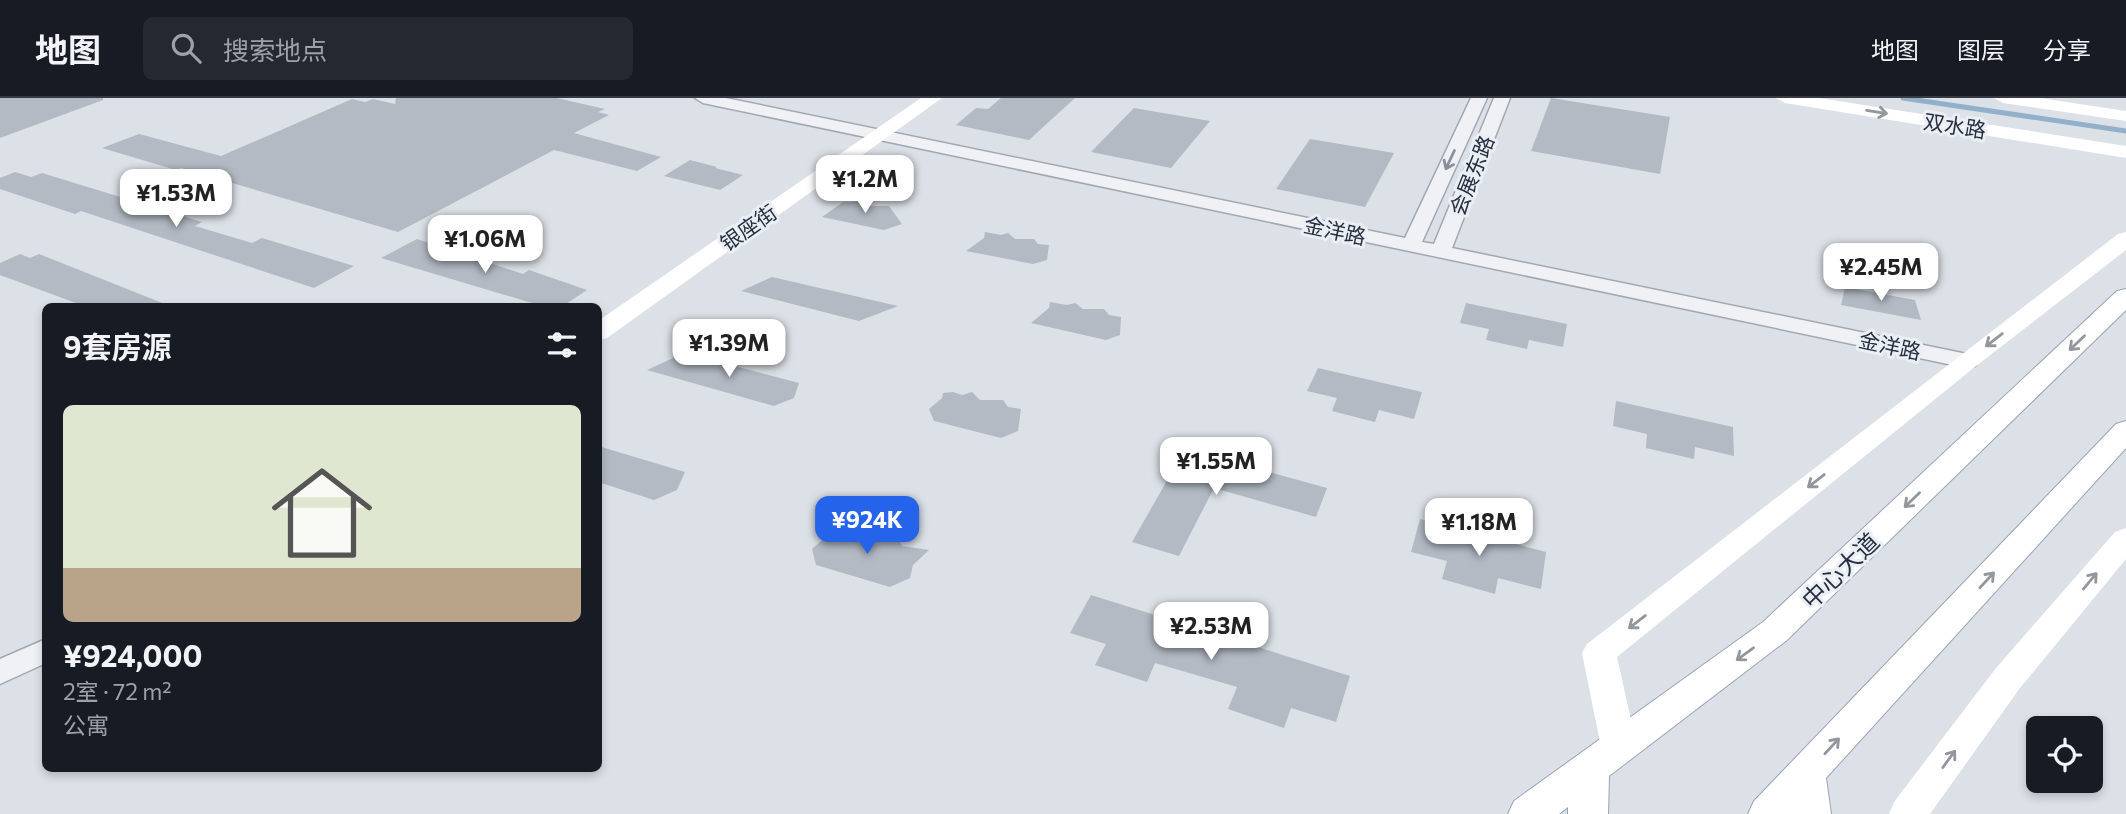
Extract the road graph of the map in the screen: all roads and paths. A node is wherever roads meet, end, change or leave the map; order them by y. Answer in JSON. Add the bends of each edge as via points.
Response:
{"nodes":[{"id":1,"x":703,"y":98,"type":"edge"},
{"id":2,"x":910,"y":98,"type":"edge"},
{"id":3,"x":933,"y":98,"type":"edge"},
{"id":4,"x":1479,"y":98,"type":"edge"},
{"id":5,"x":1502,"y":98,"type":"edge"},
{"id":6,"x":1785,"y":98,"type":"edge"},
{"id":7,"x":2003,"y":98,"type":"edge"},
{"id":8,"x":2126,"y":116,"type":"edge"},
{"id":9,"x":872,"y":133,"type":"junction"},
{"id":10,"x":2092,"y":147,"type":"junction"},
{"id":11,"x":2126,"y":152,"type":"edge"},
{"id":12,"x":2126,"y":159,"type":"edge"},
{"id":13,"x":2126,"y":239,"type":"edge"},
{"id":14,"x":1411,"y":246,"type":"junction"},
{"id":15,"x":1441,"y":252,"type":"junction"},
{"id":16,"x":2126,"y":296,"type":"edge"},
{"id":17,"x":602,"y":310,"type":"edge"},
{"id":18,"x":602,"y":330,"type":"edge"},
{"id":19,"x":1967,"y":361,"type":"junction"},
{"id":20,"x":2126,"y":430,"type":"edge"},
{"id":21,"x":2126,"y":539,"type":"edge"},
{"id":22,"x":42,"y":652,"type":"edge"},
{"id":23,"x":0,"y":671,"type":"edge"},
{"id":24,"x":1604,"y":758,"type":"junction"},
{"id":25,"x":1806,"y":774,"type":"junction"},
{"id":26,"x":1528,"y":814,"type":"edge"},
{"id":27,"x":1588,"y":814,"type":"edge"},
{"id":28,"x":1768,"y":814,"type":"edge"},
{"id":29,"x":1811,"y":814,"type":"edge"},
{"id":30,"x":1908,"y":814,"type":"edge"}],
"edges":[{"from":1,"to":9,"type":"street","name":"金洋路"},
{"from":2,"to":9,"type":"main road","name":"银座街"},
{"from":3,"to":9,"type":"main road","name":"银座街"},
{"from":4,"to":14,"type":"street","name":"会展东路","one_way":true},
{"from":5,"to":15,"type":"street","name":"会展东路"},
{"from":6,"to":10,"type":"main road","name":"双水路","one_way":true},
{"from":7,"to":8,"type":"main road","name":"双水路"},
{"from":9,"to":14,"type":"street","name":"金洋路"},
{"from":9,"to":17,"type":"main road","name":"银座街"},
{"from":9,"to":18,"type":"main road","name":"银座街"},
{"from":10,"to":11,"type":"main road","name":"双水路"},
{"from":10,"to":12,"type":"main road"},
{"from":13,"to":19,"type":"main road","one_way":true},
{"from":14,"to":15,"type":"street","name":"金洋路"},
{"from":15,"to":19,"type":"street","name":"金洋路"},
{"from":16,"to":24,"type":"main road","name":"中心大道","one_way":true,"via":[[1775,631]]},
{"from":19,"to":24,"type":"main road","one_way":true,"via":[[1599,653]]},
{"from":25,"to":20,"type":"main road","one_way":true},
{"from":30,"to":21,"type":"main road","one_way":true,"via":[[2008,678]]},
{"from":22,"to":23,"type":"street"},
{"from":24,"to":26,"type":"main road","name":"中心大道"},
{"from":24,"to":27,"type":"main road"},
{"from":25,"to":28,"type":"main road"},
{"from":25,"to":29,"type":"main road"}]}
